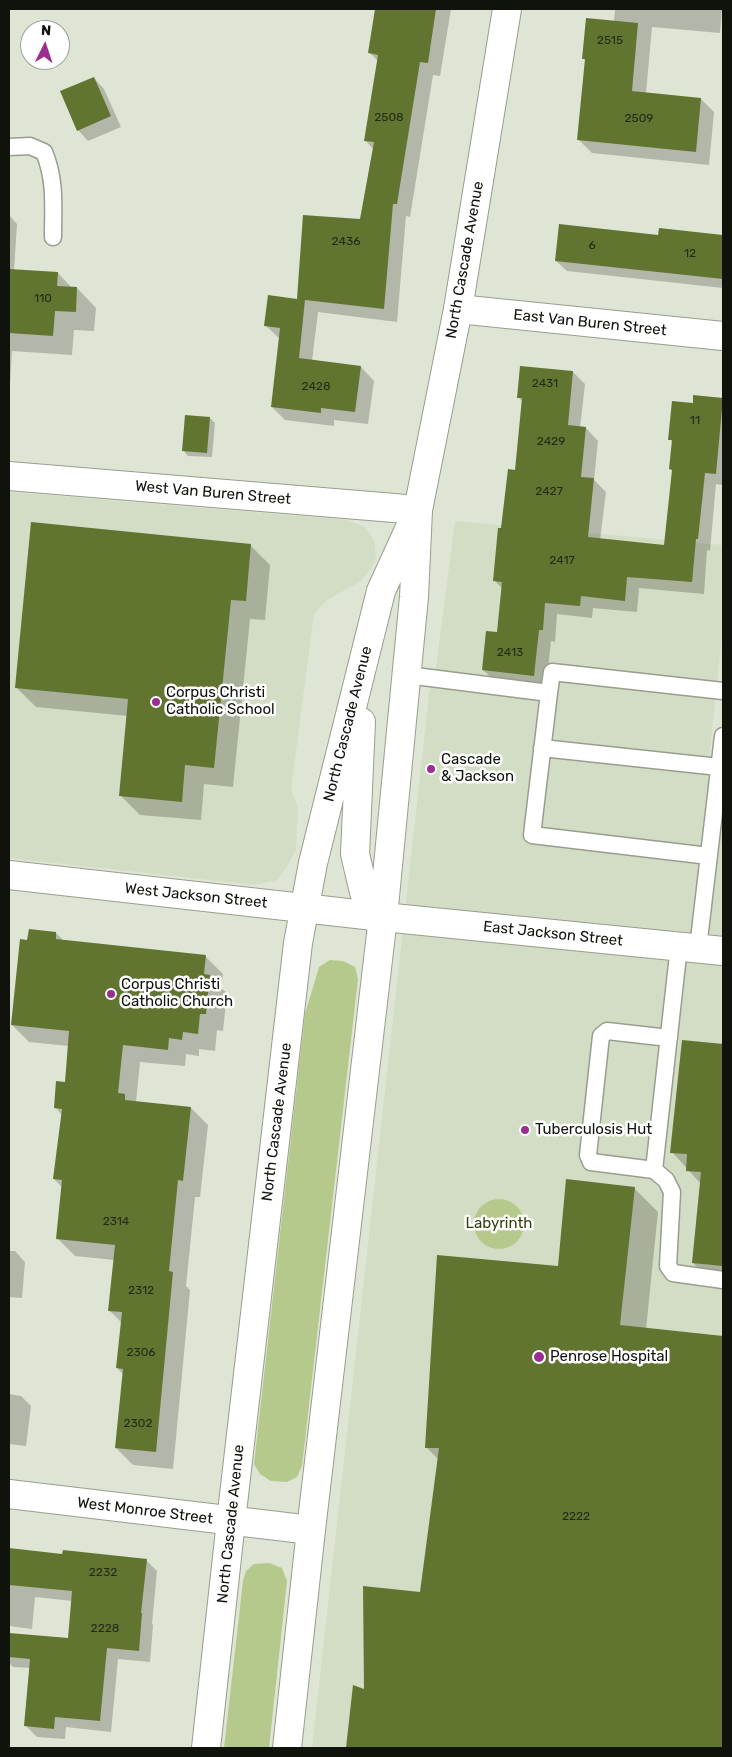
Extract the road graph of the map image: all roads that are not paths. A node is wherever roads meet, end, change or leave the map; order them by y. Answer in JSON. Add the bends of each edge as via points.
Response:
{"nodes":[{"id":1,"x":507,"y":9,"type":"edge"},
{"id":2,"x":9,"y":147,"type":"edge"},
{"id":3,"x":53,"y":237,"type":"dead end"},
{"id":4,"x":458,"y":309,"type":"junction"},
{"id":5,"x":723,"y":336,"type":"edge"},
{"id":6,"x":9,"y":476,"type":"edge"},
{"id":7,"x":418,"y":510,"type":"junction"},
{"id":8,"x":364,"y":661,"type":"junction"},
{"id":9,"x":407,"y":675,"type":"junction"},
{"id":10,"x":723,"y":690,"type":"edge"},
{"id":11,"x":549,"y":693,"type":"junction"},
{"id":12,"x":723,"y":736,"type":"edge"},
{"id":13,"x":542,"y":748,"type":"junction"},
{"id":14,"x":720,"y":767,"type":"junction"},
{"id":15,"x":709,"y":856,"type":"junction"},
{"id":16,"x":9,"y":875,"type":"edge"},
{"id":17,"x":304,"y":908,"type":"junction"},
{"id":18,"x":384,"y":917,"type":"junction"},
{"id":19,"x":700,"y":949,"type":"edge"},
{"id":20,"x":669,"y":1038,"type":"junction"},
{"id":21,"x":654,"y":1170,"type":"junction"},
{"id":22,"x":723,"y":1280,"type":"edge"},
{"id":23,"x":9,"y":1494,"type":"edge"},
{"id":24,"x":230,"y":1521,"type":"junction"},
{"id":25,"x":310,"y":1530,"type":"junction"},
{"id":26,"x":206,"y":1748,"type":"edge"},
{"id":27,"x":288,"y":1748,"type":"edge"}],
"edges":[{"from":1,"to":4,"type":"main road","name":"North Cascade Avenue"},
{"from":2,"to":3,"type":"lane","via":[[30,146],[44,152],[50,164],[54,186]]},
{"from":4,"to":5,"type":"main road","name":"East Van Buren Street"},
{"from":4,"to":7,"type":"main road","name":"North Cascade Avenue"},
{"from":6,"to":7,"type":"main road","name":"West Van Buren Street"},
{"from":7,"to":8,"type":"main road","name":"North Cascade Avenue","via":[[381,591]]},
{"from":7,"to":9,"type":"main road","name":"North Cascade Avenue"},
{"from":8,"to":17,"type":"main road","name":"North Cascade Avenue"},
{"from":8,"to":18,"type":"main road","via":[[355,854],[364,892]]},
{"from":9,"to":11,"type":"lane"},
{"from":9,"to":18,"type":"main road","name":"North Cascade Avenue"},
{"from":10,"to":11,"type":"lane","via":[[552,672]]},
{"from":11,"to":13,"type":"lane"},
{"from":12,"to":14,"type":"lane"},
{"from":13,"to":14,"type":"lane"},
{"from":13,"to":15,"type":"lane","via":[[532,835]]},
{"from":14,"to":15,"type":"lane"},
{"from":15,"to":19,"type":"lane"},
{"from":16,"to":17,"type":"main road","name":"West Jackson Street"},
{"from":17,"to":18,"type":"main road","name":"West Jackson Street"},
{"from":17,"to":24,"type":"main road","name":"North Cascade Avenue"},
{"from":18,"to":19,"type":"main road","name":"East Jackson Street"},
{"from":18,"to":25,"type":"main road","name":"North Cascade Avenue"},
{"from":19,"to":20,"type":"lane"},
{"from":20,"to":21,"type":"lane"},
{"from":20,"to":21,"type":"lane","via":[[607,1031],[601,1036],[588,1154],[592,1162]]},
{"from":21,"to":22,"type":"lane","via":[[666,1180],[672,1192],[668,1266],[673,1273]]},
{"from":23,"to":24,"type":"main road","name":"West Monroe Street"},
{"from":24,"to":25,"type":"main road","name":"West Monroe Street"},
{"from":24,"to":26,"type":"main road","name":"North Cascade Avenue"},
{"from":25,"to":27,"type":"main road","name":"North Cascade Avenue"}]}
